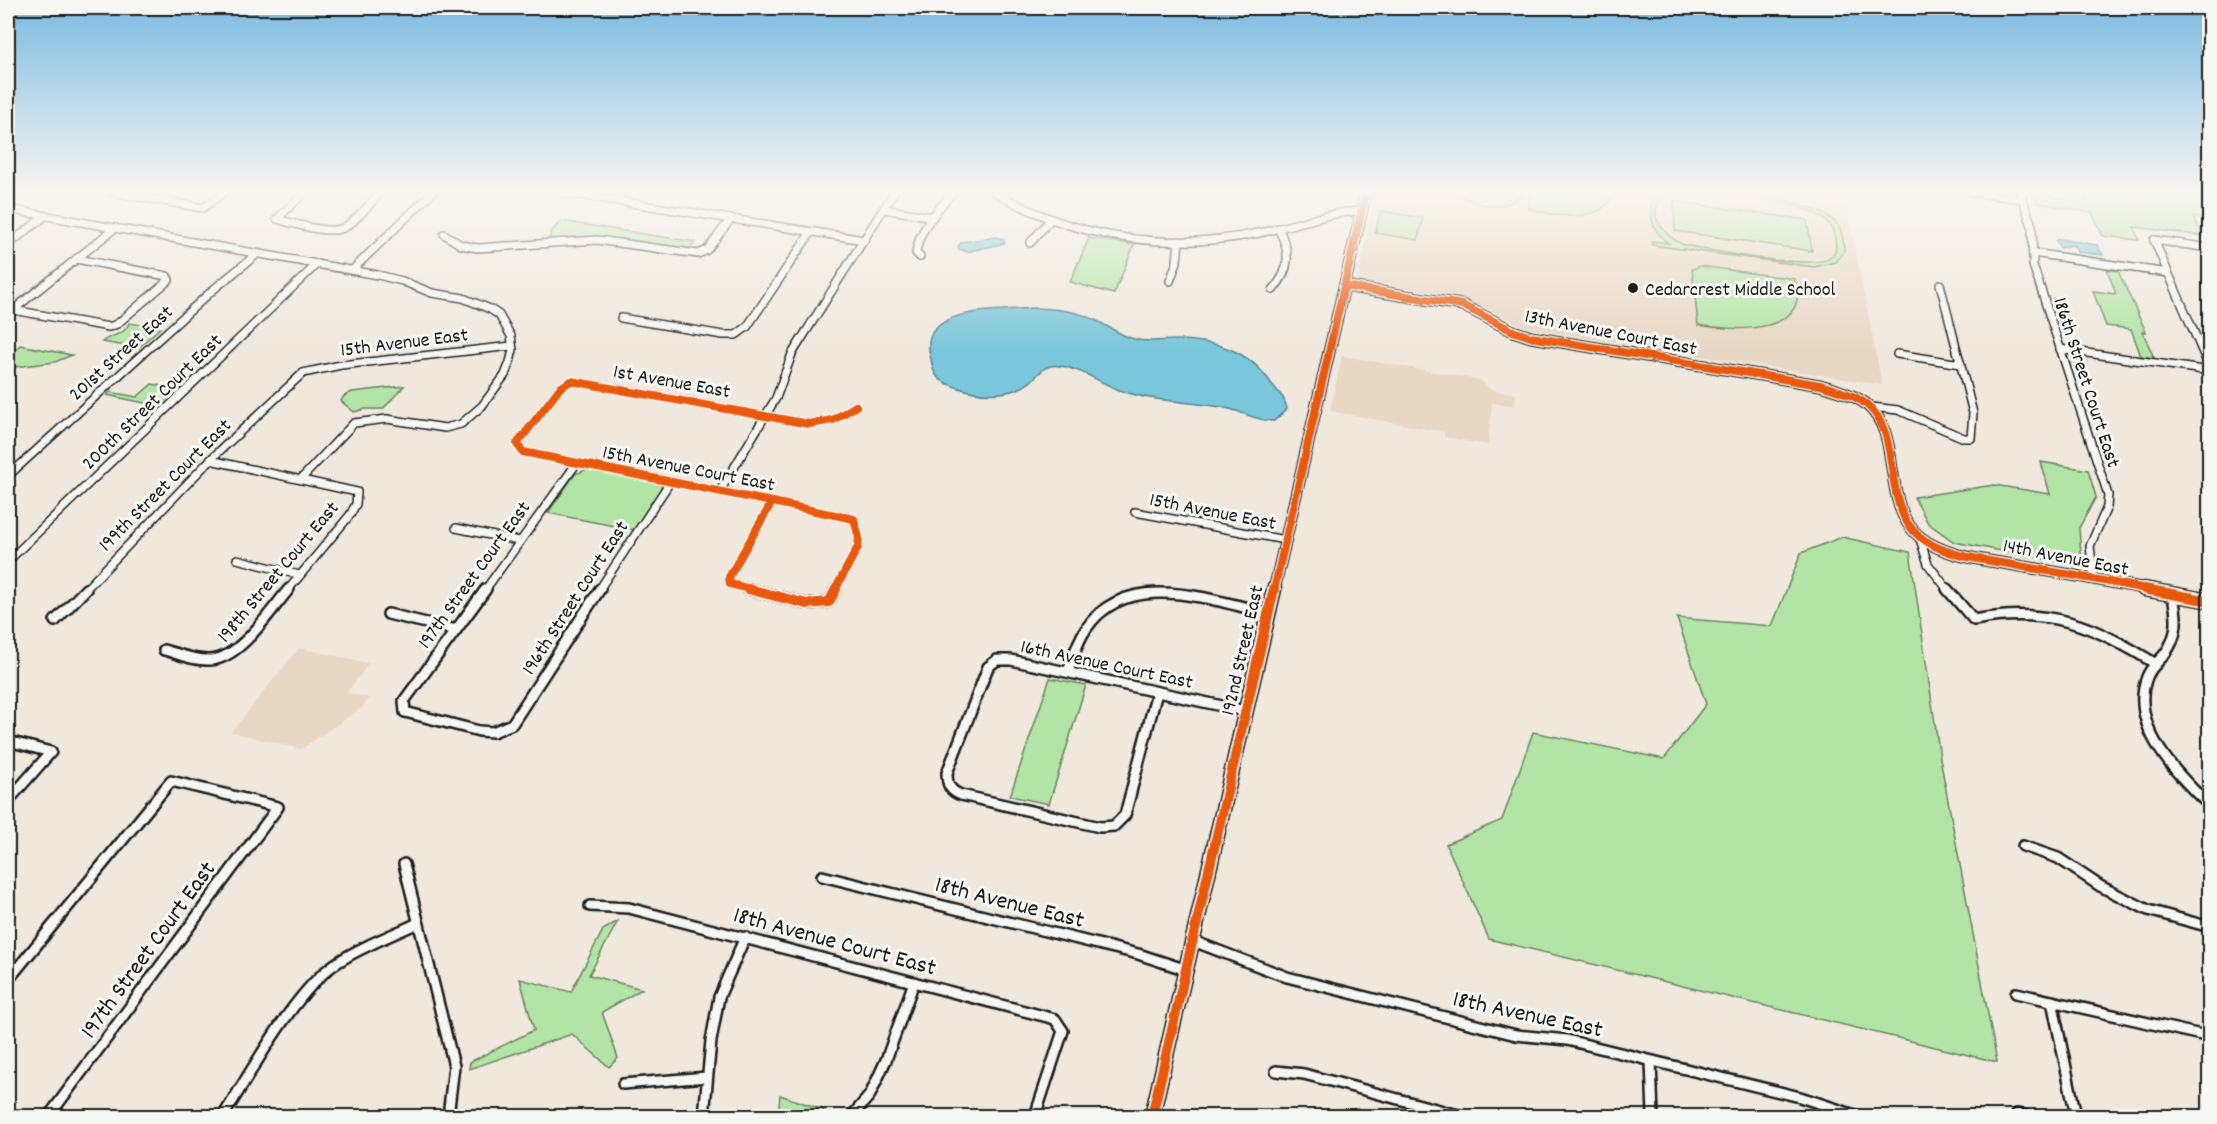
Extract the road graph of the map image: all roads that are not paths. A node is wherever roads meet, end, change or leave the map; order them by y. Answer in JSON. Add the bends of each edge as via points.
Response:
{"nodes":[{"id":1,"x":94,"y":244,"type":"edge"},
{"id":2,"x":205,"y":244,"type":"edge"},
{"id":3,"x":379,"y":244,"type":"edge"},
{"id":4,"x":460,"y":244,"type":"edge"},
{"id":5,"x":546,"y":244,"type":"edge"},
{"id":6,"x":625,"y":244,"type":"edge"},
{"id":7,"x":710,"y":244,"type":"edge"},
{"id":8,"x":803,"y":244,"type":"edge"},
{"id":9,"x":861,"y":244,"type":"edge"},
{"id":10,"x":918,"y":244,"type":"edge"},
{"id":11,"x":1179,"y":244,"type":"edge"},
{"id":12,"x":1286,"y":244,"type":"edge"},
{"id":13,"x":1354,"y":244,"type":"edge"},
{"id":14,"x":2033,"y":244,"type":"edge"},
{"id":15,"x":2156,"y":244,"type":"edge"},
{"id":16,"x":2185,"y":244,"type":"edge"},
{"id":17,"x":2210,"y":248,"type":"edge"},
{"id":18,"x":2033,"y":253,"type":"junction"},
{"id":19,"x":257,"y":254,"type":"junction"},
{"id":20,"x":920,"y":257,"type":"dead end"},
{"id":21,"x":76,"y":259,"type":"junction"},
{"id":22,"x":318,"y":264,"type":"junction"},
{"id":23,"x":352,"y":270,"type":"junction"},
{"id":24,"x":2168,"y":273,"type":"junction"},
{"id":25,"x":1170,"y":281,"type":"dead end"},
{"id":26,"x":1940,"y":284,"type":"dead end"},
{"id":27,"x":1344,"y":286,"type":"junction"},
{"id":28,"x":1273,"y":290,"type":"dead end"},
{"id":29,"x":10,"y":312,"type":"edge"},
{"id":30,"x":621,"y":318,"type":"dead end"},
{"id":31,"x":512,"y":346,"type":"junction"},
{"id":32,"x":2060,"y":349,"type":"junction"},
{"id":33,"x":1897,"y":354,"type":"dead end"},
{"id":34,"x":1961,"y":364,"type":"junction"},
{"id":35,"x":2210,"y":370,"type":"edge"},
{"id":36,"x":300,"y":375,"type":"joint"},
{"id":37,"x":856,"y":405,"type":"dead end"},
{"id":38,"x":1872,"y":408,"type":"junction"},
{"id":39,"x":766,"y":416,"type":"junction"},
{"id":40,"x":518,"y":447,"type":"joint"},
{"id":41,"x":210,"y":460,"type":"junction"},
{"id":42,"x":577,"y":463,"type":"junction"},
{"id":43,"x":8,"y":476,"type":"edge"},
{"id":44,"x":301,"y":479,"type":"junction"},
{"id":45,"x":670,"y":482,"type":"junction"},
{"id":46,"x":720,"y":491,"type":"junction"},
{"id":47,"x":772,"y":501,"type":"junction"},
{"id":48,"x":1135,"y":512,"type":"dead end"},
{"id":49,"x":456,"y":528,"type":"dead end"},
{"id":50,"x":1919,"y":536,"type":"junction"},
{"id":51,"x":1285,"y":540,"type":"junction"},
{"id":52,"x":519,"y":541,"type":"junction"},
{"id":53,"x":11,"y":553,"type":"edge"},
{"id":54,"x":237,"y":559,"type":"dead end"},
{"id":55,"x":8,"y":561,"type":"edge"},
{"id":56,"x":299,"y":575,"type":"junction"},
{"id":57,"x":2094,"y":580,"type":"junction"},
{"id":58,"x":2172,"y":594,"type":"junction"},
{"id":59,"x":2210,"y":601,"type":"edge"},
{"id":60,"x":1268,"y":613,"type":"junction"},
{"id":61,"x":388,"y":614,"type":"dead end"},
{"id":62,"x":55,"y":621,"type":"dead end"},
{"id":63,"x":456,"y":630,"type":"junction"},
{"id":64,"x":164,"y":650,"type":"dead end"},
{"id":65,"x":2156,"y":664,"type":"junction"},
{"id":66,"x":1068,"y":672,"type":"junction"},
{"id":67,"x":1157,"y":692,"type":"junction"},
{"id":68,"x":403,"y":709,"type":"joint"},
{"id":69,"x":1245,"y":711,"type":"junction"},
{"id":70,"x":8,"y":741,"type":"edge"},
{"id":71,"x":8,"y":801,"type":"edge"},
{"id":72,"x":2210,"y":806,"type":"edge"},
{"id":73,"x":2023,"y":846,"type":"dead end"},
{"id":74,"x":404,"y":864,"type":"dead end"},
{"id":75,"x":822,"y":876,"type":"dead end"},
{"id":76,"x":590,"y":906,"type":"dead end"},
{"id":77,"x":418,"y":923,"type":"junction"},
{"id":78,"x":2210,"y":927,"type":"edge"},
{"id":79,"x":745,"y":938,"type":"junction"},
{"id":80,"x":1193,"y":941,"type":"junction"},
{"id":81,"x":1187,"y":970,"type":"junction"},
{"id":82,"x":8,"y":980,"type":"edge"},
{"id":83,"x":914,"y":982,"type":"junction"},
{"id":84,"x":2016,"y":993,"type":"dead end"},
{"id":85,"x":2052,"y":1000,"type":"junction"},
{"id":86,"x":2210,"y":1037,"type":"edge"},
{"id":87,"x":1651,"y":1061,"type":"junction"},
{"id":88,"x":1276,"y":1071,"type":"dead end"},
{"id":89,"x":707,"y":1077,"type":"junction"},
{"id":90,"x":623,"y":1084,"type":"dead end"},
{"id":91,"x":1852,"y":1115,"type":"edge"},
{"id":92,"x":49,"y":1116,"type":"edge"},
{"id":93,"x":223,"y":1116,"type":"edge"},
{"id":94,"x":448,"y":1116,"type":"edge"},
{"id":95,"x":704,"y":1116,"type":"edge"},
{"id":96,"x":852,"y":1116,"type":"edge"},
{"id":97,"x":1035,"y":1116,"type":"edge"},
{"id":98,"x":1152,"y":1116,"type":"edge"},
{"id":99,"x":1462,"y":1116,"type":"edge"},
{"id":100,"x":1653,"y":1116,"type":"edge"},
{"id":101,"x":2076,"y":1116,"type":"edge"}],
"edges":[{"from":1,"to":21,"type":"street"},
{"from":2,"to":19,"type":"street"},
{"from":3,"to":23,"type":"street"},
{"from":4,"to":5,"type":"street","via":[[506,248]]},
{"from":6,"to":7,"type":"street","via":[[685,254],[703,253]]},
{"from":8,"to":30,"type":"street","via":[[747,327],[736,335]]},
{"from":9,"to":39,"type":"street","via":[[792,354]]},
{"from":10,"to":20,"type":"street"},
{"from":11,"to":25,"type":"street"},
{"from":12,"to":28,"type":"street","via":[[1289,260],[1282,281]]},
{"from":13,"to":27,"type":"street","name":"192nd Street East"},
{"from":14,"to":18,"type":"street","name":"186th Street Court East"},
{"from":15,"to":24,"type":"street"},
{"from":16,"to":17,"type":"street"},
{"from":18,"to":24,"type":"street"},
{"from":18,"to":32,"type":"street","name":"186th Street Court East","via":[[2033,265]]},
{"from":19,"to":22,"type":"street"},
{"from":19,"to":43,"type":"street","name":"201st Street East"},
{"from":21,"to":29,"type":"street"},
{"from":21,"to":29,"type":"street","via":[[167,276],[169,280],[109,327]]},
{"from":22,"to":23,"type":"street"},
{"from":22,"to":53,"type":"street","name":"200th Street Court East"},
{"from":23,"to":31,"type":"street","via":[[464,298],[490,309],[508,327]]},
{"from":24,"to":35,"type":"street"},
{"from":26,"to":34,"type":"street"},
{"from":27,"to":38,"type":"street","name":"13th Avenue Court East","via":[[1462,305],[1531,337],[1832,388],[1853,395]]},
{"from":27,"to":51,"type":"street","name":"192nd Street East"},
{"from":31,"to":36,"type":"street","name":"15th Avenue East","via":[[341,365]]},
{"from":31,"to":44,"type":"street","via":[[510,362],[495,389],[470,419],[453,428],[387,418],[354,423]]},
{"from":32,"to":35,"type":"street"},
{"from":32,"to":57,"type":"street","name":"186th Street Court East","via":[[2108,495],[2109,503],[2091,541]]},
{"from":33,"to":34,"type":"street"},
{"from":34,"to":38,"type":"street","name":"13th Avenue Court East","via":[[1974,422],[1968,438],[1898,410]]},
{"from":36,"to":41,"type":"street","name":"199th Street Court East"},
{"from":37,"to":39,"type":"street","via":[[840,418],[821,423]]},
{"from":38,"to":50,"type":"street","via":[[1884,427],[1900,510]]},
{"from":39,"to":40,"type":"street","name":"1st Avenue East","via":[[571,381],[560,388],[520,438]]},
{"from":39,"to":46,"type":"street"},
{"from":40,"to":42,"type":"street","name":"15th Avenue Court East","via":[[523,452]]},
{"from":41,"to":44,"type":"street"},
{"from":41,"to":62,"type":"street","name":"199th Street Court East"},
{"from":42,"to":45,"type":"street","name":"15th Avenue Court East"},
{"from":42,"to":52,"type":"street","name":"197th Street Court East"},
{"from":44,"to":56,"type":"street","name":"198th Street Court East","via":[[354,490],[358,499],[350,515]]},
{"from":45,"to":46,"type":"street","name":"15th Avenue Court East"},
{"from":45,"to":68,"type":"street","name":"196th Street Court East","via":[[516,719],[493,732],[479,731]]},
{"from":46,"to":47,"type":"street","name":"15th Avenue Court East"},
{"from":47,"to":47,"type":"street","name":"15th Avenue Court East","via":[[855,520],[858,547],[833,597],[825,603],[807,604],[730,584],[729,577]]},
{"from":48,"to":51,"type":"street","name":"15th Avenue East"},
{"from":49,"to":52,"type":"street"},
{"from":50,"to":57,"type":"street","name":"14th Avenue East","via":[[1948,552]]},
{"from":50,"to":65,"type":"street","via":[[1928,564],[1974,620],[2010,613],[2057,617],[2114,639]]},
{"from":51,"to":60,"type":"street","name":"192nd Street East"},
{"from":52,"to":63,"type":"street","name":"197th Street Court East"},
{"from":53,"to":55,"type":"street","name":"200th Street Court East"},
{"from":54,"to":56,"type":"street"},
{"from":56,"to":64,"type":"street","name":"198th Street Court East","via":[[233,653],[218,661]]},
{"from":57,"to":58,"type":"street","name":"14th Avenue East"},
{"from":58,"to":59,"type":"street","name":"14th Avenue East"},
{"from":58,"to":65,"type":"street","via":[[2176,633]]},
{"from":60,"to":66,"type":"street","via":[[1182,594],[1140,594],[1118,602],[1088,625]]},
{"from":60,"to":69,"type":"street","name":"192nd Street East"},
{"from":61,"to":63,"type":"street"},
{"from":63,"to":68,"type":"street","name":"197th Street Court East","via":[[404,701]]},
{"from":65,"to":72,"type":"street","via":[[2144,690],[2146,718],[2173,769]]},
{"from":66,"to":67,"type":"street","name":"16th Avenue Court East"},
{"from":66,"to":67,"type":"street","name":"16th Avenue Court East","via":[[1011,660],[997,660],[988,667],[947,773],[952,792],[1114,827],[1125,815]]},
{"from":67,"to":69,"type":"street","name":"16th Avenue Court East"},
{"from":69,"to":80,"type":"street","name":"192nd Street East"},
{"from":70,"to":71,"type":"street","via":[[51,752]]},
{"from":73,"to":78,"type":"street","via":[[2058,858],[2100,886],[2148,910]]},
{"from":74,"to":77,"type":"street"},
{"from":75,"to":81,"type":"street","name":"18th Avenue East","via":[[1138,954]]},
{"from":76,"to":79,"type":"street","name":"18th Avenue Court East","via":[[629,908]]},
{"from":77,"to":93,"type":"street","via":[[350,955],[312,985],[292,1009]]},
{"from":77,"to":94,"type":"street","via":[[454,1066]]},
{"from":79,"to":83,"type":"street","name":"18th Avenue Court East"},
{"from":79,"to":89,"type":"street","via":[[719,997]]},
{"from":80,"to":81,"type":"street","name":"192nd Street East"},
{"from":80,"to":87,"type":"street","name":"18th Avenue East","via":[[1287,978],[1516,1035],[1567,1040]]},
{"from":81,"to":98,"type":"street","name":"192nd Street East"},
{"from":82,"to":92,"type":"street","name":"197th Street Court East","via":[[171,781],[278,807]]},
{"from":83,"to":96,"type":"street","via":[[870,1095]]},
{"from":83,"to":97,"type":"street","name":"18th Avenue Court East","via":[[1056,1019],[1063,1031]]},
{"from":84,"to":85,"type":"street"},
{"from":85,"to":86,"type":"street"},
{"from":85,"to":101,"type":"street"},
{"from":87,"to":91,"type":"street","name":"18th Avenue East","via":[[1800,1097]]},
{"from":87,"to":100,"type":"street"},
{"from":88,"to":99,"type":"street","via":[[1304,1074]]},
{"from":89,"to":90,"type":"street"},
{"from":89,"to":95,"type":"street"}]}
